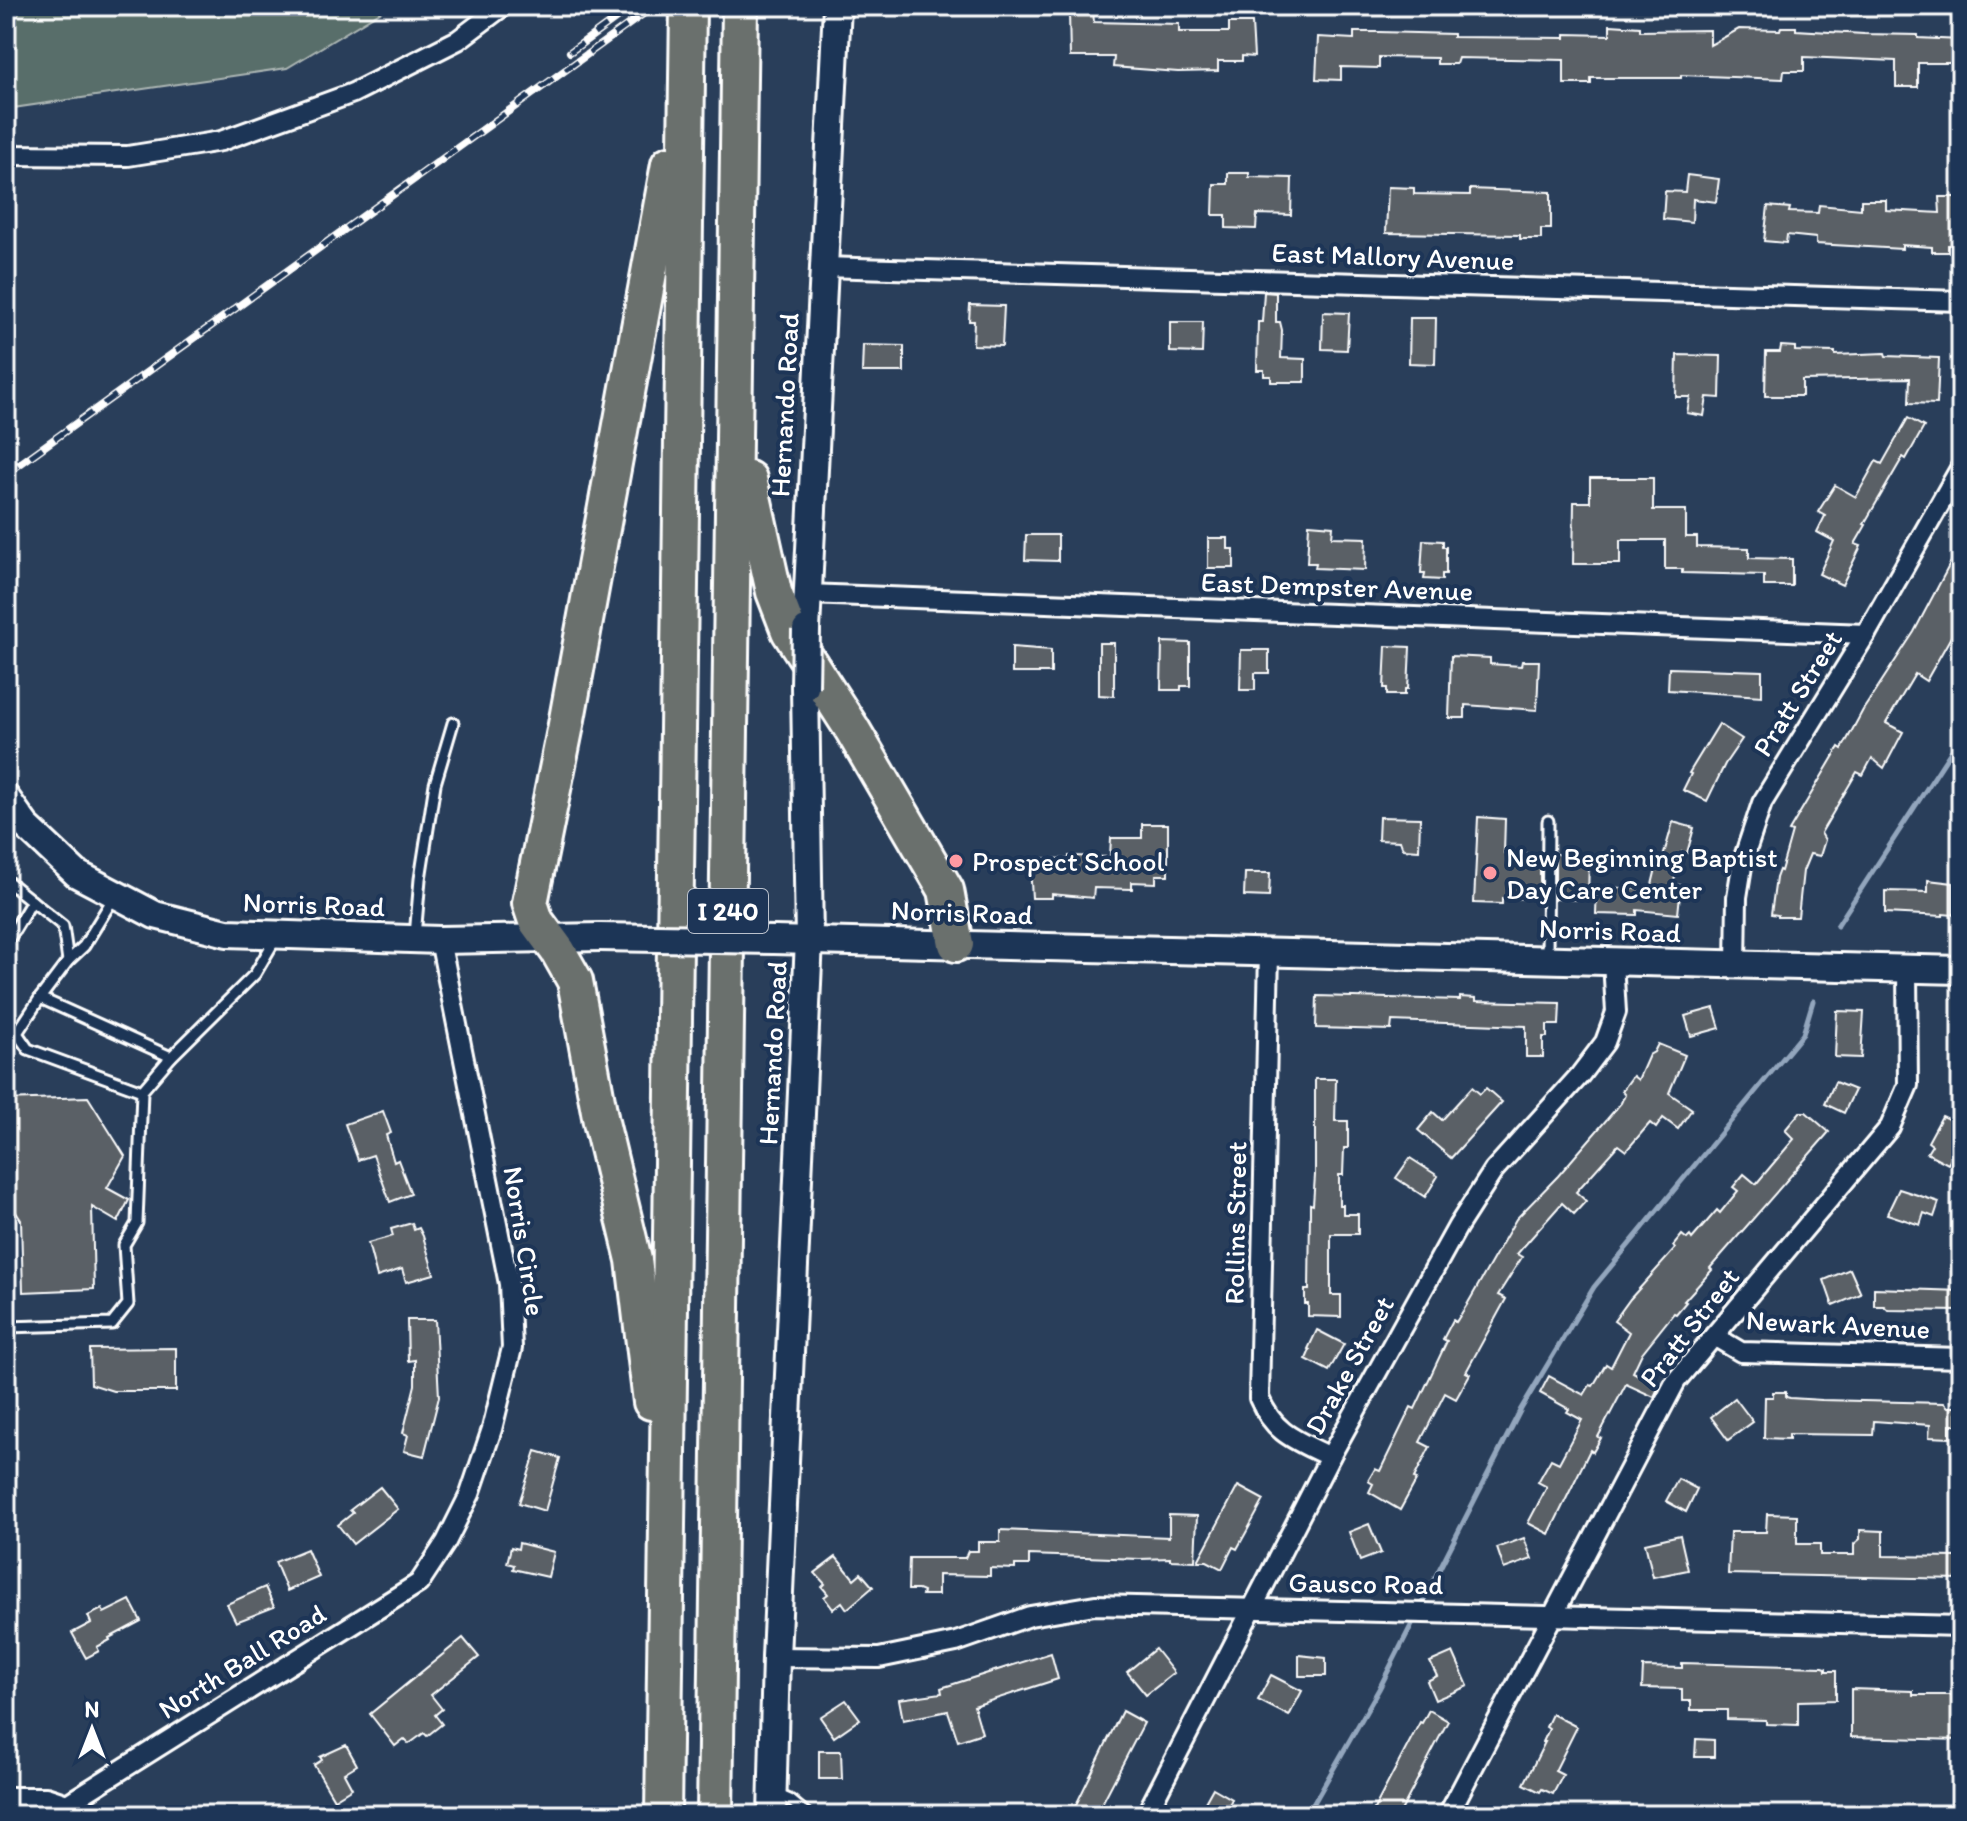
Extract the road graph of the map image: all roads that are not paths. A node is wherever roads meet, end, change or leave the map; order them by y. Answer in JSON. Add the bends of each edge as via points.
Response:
{"nodes":[{"id":1,"x":503,"y":6,"type":"edge"},
{"id":2,"x":688,"y":6,"type":"edge"},
{"id":3,"x":740,"y":6,"type":"edge"},
{"id":4,"x":837,"y":6,"type":"edge"},
{"id":5,"x":686,"y":73,"type":"junction"},
{"id":6,"x":6,"y":155,"type":"edge"},
{"id":7,"x":823,"y":267,"type":"junction"},
{"id":8,"x":1961,"y":301,"type":"edge"},
{"id":9,"x":736,"y":402,"type":"junction"},
{"id":10,"x":1961,"y":467,"type":"edge"},
{"id":11,"x":807,"y":594,"type":"junction"},
{"id":12,"x":1866,"y":634,"type":"junction"},
{"id":13,"x":453,"y":723,"type":"dead end"},
{"id":14,"x":6,"y":798,"type":"edge"},
{"id":15,"x":1548,"y":821,"type":"dead end"},
{"id":16,"x":6,"y":880,"type":"edge"},
{"id":17,"x":116,"y":894,"type":"junction"},
{"id":18,"x":32,"y":901,"type":"junction"},
{"id":19,"x":278,"y":935,"type":"junction"},
{"id":20,"x":547,"y":938,"type":"junction"},
{"id":21,"x":427,"y":940,"type":"junction"},
{"id":22,"x":809,"y":940,"type":"junction"},
{"id":23,"x":6,"y":944,"type":"edge"},
{"id":24,"x":956,"y":944,"type":"junction"},
{"id":25,"x":1269,"y":953,"type":"junction"},
{"id":26,"x":1547,"y":960,"type":"junction"},
{"id":27,"x":68,"y":961,"type":"junction"},
{"id":28,"x":1613,"y":962,"type":"junction"},
{"id":29,"x":1736,"y":966,"type":"junction"},
{"id":30,"x":1907,"y":968,"type":"junction"},
{"id":31,"x":1961,"y":970,"type":"edge"},
{"id":32,"x":40,"y":998,"type":"junction"},
{"id":33,"x":17,"y":1033,"type":"junction"},
{"id":34,"x":6,"y":1037,"type":"edge"},
{"id":35,"x":171,"y":1057,"type":"junction"},
{"id":36,"x":142,"y":1091,"type":"junction"},
{"id":37,"x":6,"y":1327,"type":"edge"},
{"id":38,"x":1714,"y":1336,"type":"junction"},
{"id":39,"x":1961,"y":1358,"type":"edge"},
{"id":40,"x":1330,"y":1457,"type":"junction"},
{"id":41,"x":667,"y":1501,"type":"junction"},
{"id":42,"x":419,"y":1583,"type":"joint"},
{"id":43,"x":1254,"y":1609,"type":"junction"},
{"id":44,"x":1552,"y":1616,"type":"junction"},
{"id":45,"x":1961,"y":1626,"type":"edge"},
{"id":46,"x":776,"y":1657,"type":"junction"},
{"id":47,"x":6,"y":1797,"type":"edge"},
{"id":48,"x":772,"y":1804,"type":"edge"},
{"id":49,"x":62,"y":1811,"type":"edge"},
{"id":50,"x":663,"y":1815,"type":"edge"},
{"id":51,"x":715,"y":1815,"type":"edge"},
{"id":52,"x":808,"y":1815,"type":"edge"},
{"id":53,"x":1146,"y":1815,"type":"edge"},
{"id":54,"x":1448,"y":1815,"type":"edge"}],
"edges":[{"from":1,"to":6,"type":"street","via":[[458,40],[353,93],[221,141],[128,156]]},
{"from":2,"to":5,"type":"highway","number":"I 240"},
{"from":3,"to":9,"type":"highway","number":"I 240"},
{"from":4,"to":7,"type":"main road","name":"Hernando Road"},
{"from":5,"to":20,"type":"highway","via":[[530,903]]},
{"from":5,"to":41,"type":"highway","number":"I 240"},
{"from":7,"to":8,"type":"street","name":"East Mallory Avenue"},
{"from":7,"to":11,"type":"main road","name":"Hernando Road"},
{"from":9,"to":24,"type":"highway","via":[[756,515],[789,631],[946,890]]},
{"from":9,"to":51,"type":"highway","number":"I 240"},
{"from":10,"to":12,"type":"street","name":"Pratt Street"},
{"from":11,"to":12,"type":"street","name":"East Dempster Avenue"},
{"from":11,"to":22,"type":"main road","name":"Hernando Road","bridge":true},
{"from":12,"to":29,"type":"street","name":"Pratt Street","via":[[1762,803],[1737,897]]},
{"from":13,"to":21,"type":"lane","via":[[435,784],[420,879]]},
{"from":14,"to":17,"type":"main road","name":"Norris Road","via":[[26,826],[77,874]]},
{"from":15,"to":26,"type":"lane"},
{"from":16,"to":18,"type":"lane"},
{"from":17,"to":19,"type":"main road","name":"Norris Road","via":[[155,915],[227,933]]},
{"from":17,"to":27,"type":"lane","via":[[84,946]]},
{"from":18,"to":23,"type":"lane"},
{"from":18,"to":27,"type":"lane","via":[[63,926]]},
{"from":19,"to":21,"type":"main road","name":"Norris Road"},
{"from":19,"to":35,"type":"lane","via":[[255,974]]},
{"from":20,"to":21,"type":"main road","name":"Norris Road"},
{"from":20,"to":22,"type":"main road","name":"Norris Road","bridge":true},
{"from":20,"to":41,"type":"highway","via":[[575,981],[634,1260]]},
{"from":21,"to":42,"type":"street","name":"Norris Circle","via":[[509,1284],[512,1348],[470,1494]]},
{"from":22,"to":24,"type":"main road","name":"Norris Road"},
{"from":22,"to":46,"type":"main road","name":"Hernando Road"},
{"from":24,"to":25,"type":"main road","name":"Norris Road"},
{"from":25,"to":26,"type":"main road","name":"Norris Road"},
{"from":25,"to":40,"type":"street","name":"Rollins Street","via":[[1259,1398],[1268,1419],[1284,1435]]},
{"from":26,"to":28,"type":"main road","name":"Norris Road"},
{"from":27,"to":32,"type":"lane"},
{"from":28,"to":29,"type":"main road","name":"Norris Road"},
{"from":28,"to":40,"type":"street","name":"Drake Street","via":[[1616,1012],[1605,1042],[1494,1170]]},
{"from":29,"to":30,"type":"main road","name":"Norris Road"},
{"from":30,"to":31,"type":"main road","name":"Norris Road"},
{"from":30,"to":38,"type":"street","name":"Pratt Street","via":[[1908,1085],[1890,1127]]},
{"from":32,"to":33,"type":"lane"},
{"from":32,"to":35,"type":"lane"},
{"from":33,"to":34,"type":"lane"},
{"from":33,"to":36,"type":"lane","via":[[28,1049]]},
{"from":35,"to":36,"type":"lane"},
{"from":36,"to":37,"type":"lane","via":[[137,1223],[124,1245],[128,1304],[112,1324]]},
{"from":38,"to":39,"type":"street","name":"Newark Avenue","via":[[1741,1352]]},
{"from":38,"to":44,"type":"street","name":"Pratt Street","via":[[1676,1381]]},
{"from":40,"to":43,"type":"street","name":"Drake Street"},
{"from":41,"to":50,"type":"highway","number":"I 240"},
{"from":42,"to":49,"type":"street","name":"North Ball Road"},
{"from":43,"to":44,"type":"street","name":"Gausco Road"},
{"from":43,"to":46,"type":"street","name":"Gausco Road","via":[[1095,1605],[1030,1616],[956,1642],[879,1658]]},
{"from":43,"to":53,"type":"street","name":"Drake Street"},
{"from":44,"to":45,"type":"street","name":"Gausco Road"},
{"from":44,"to":54,"type":"street","name":"Pratt Street"},
{"from":46,"to":48,"type":"main road","name":"Hernando Road"},
{"from":47,"to":49,"type":"street","name":"North Ball Road","via":[[46,1797]]},
{"from":48,"to":52,"type":"lane","via":[[790,1800]]}]}
